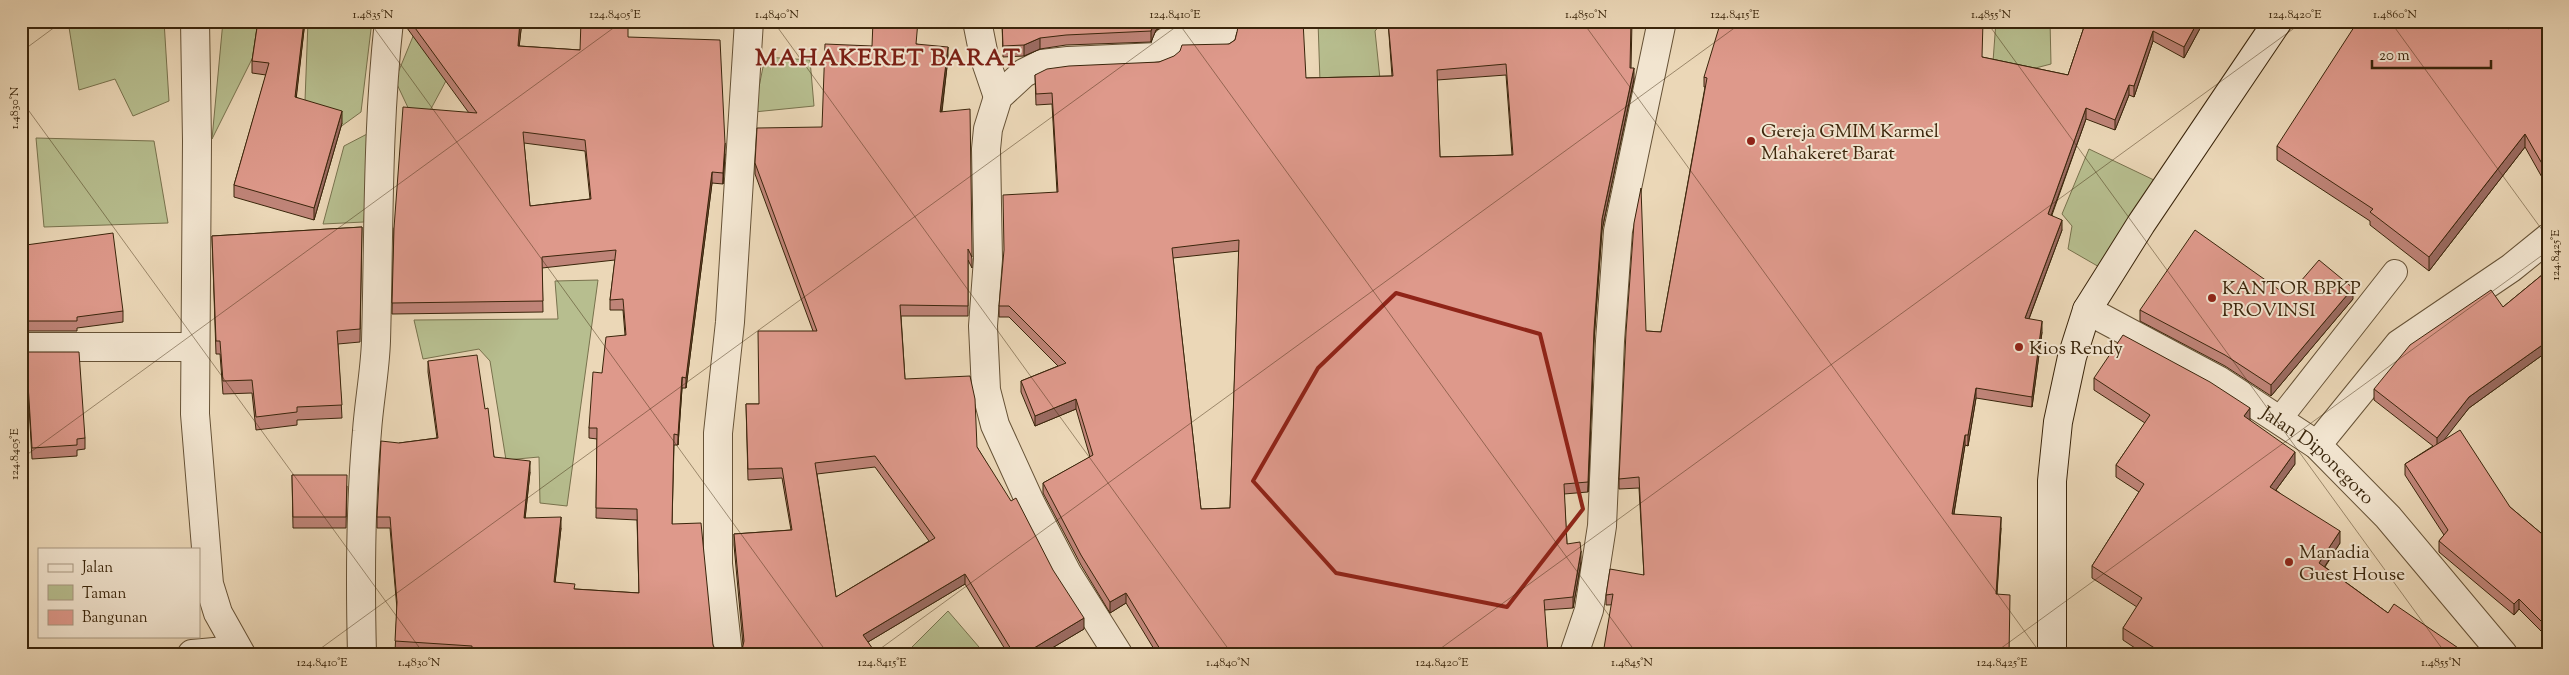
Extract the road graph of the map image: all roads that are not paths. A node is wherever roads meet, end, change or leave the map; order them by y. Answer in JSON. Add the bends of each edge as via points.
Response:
{"nodes":[{"id":1,"x":195,"y":21,"type":"edge"},
{"id":2,"x":389,"y":21,"type":"edge"},
{"id":3,"x":749,"y":21,"type":"edge"},
{"id":4,"x":977,"y":21,"type":"edge"},
{"id":5,"x":1224,"y":21,"type":"edge"},
{"id":6,"x":1662,"y":21,"type":"edge"},
{"id":7,"x":2278,"y":21,"type":"edge"},
{"id":8,"x":998,"y":97,"type":"junction"},
{"id":9,"x":2548,"y":238,"type":"edge"},
{"id":10,"x":2395,"y":272,"type":"dead end"},
{"id":11,"x":2087,"y":310,"type":"junction"},
{"id":12,"x":21,"y":346,"type":"edge"},
{"id":13,"x":195,"y":347,"type":"junction"},
{"id":14,"x":2278,"y":421,"type":"junction"},
{"id":15,"x":2316,"y":445,"type":"junction"},
{"id":16,"x":2057,"y":651,"type":"edge"},
{"id":17,"x":239,"y":652,"type":"edge"},
{"id":18,"x":192,"y":654,"type":"edge"},
{"id":19,"x":362,"y":654,"type":"edge"},
{"id":20,"x":728,"y":654,"type":"edge"},
{"id":21,"x":1118,"y":654,"type":"edge"},
{"id":22,"x":1574,"y":654,"type":"edge"},
{"id":23,"x":2503,"y":654,"type":"edge"}],
"edges":[{"from":1,"to":13,"type":"street"},
{"from":2,"to":19,"type":"street","via":[[378,160],[376,343],[359,547]]},
{"from":3,"to":20,"type":"street","via":[[730,322],[718,433],[718,564]]},
{"from":4,"to":8,"type":"street","via":[[984,56]]},
{"from":5,"to":8,"type":"street","via":[[1222,41],[1166,42],[1166,53],[1158,57],[1042,64],[1024,73]]},
{"from":6,"to":22,"type":"street","via":[[1618,232],[1602,526],[1589,610]]},
{"from":7,"to":11,"type":"street"},
{"from":8,"to":21,"type":"street","via":[[988,129],[986,150],[988,259],[983,326],[986,390],[995,425],[1031,504],[1067,572]]},
{"from":9,"to":15,"type":"street","via":[[2511,268],[2399,344]]},
{"from":10,"to":14,"type":"lane"},
{"from":11,"to":14,"type":"street","name":"Jalan Diponegoro","via":[[2218,380]]},
{"from":11,"to":16,"type":"street","via":[[2072,356],[2057,432],[2052,481]]},
{"from":12,"to":13,"type":"street"},
{"from":13,"to":17,"type":"street","via":[[195,414],[209,584],[218,613]]},
{"from":14,"to":15,"type":"street","name":"Jalan Diponegoro"},
{"from":15,"to":23,"type":"street","name":"Jalan Diponegoro","via":[[2388,517]]},
{"from":17,"to":18,"type":"street"}]}
